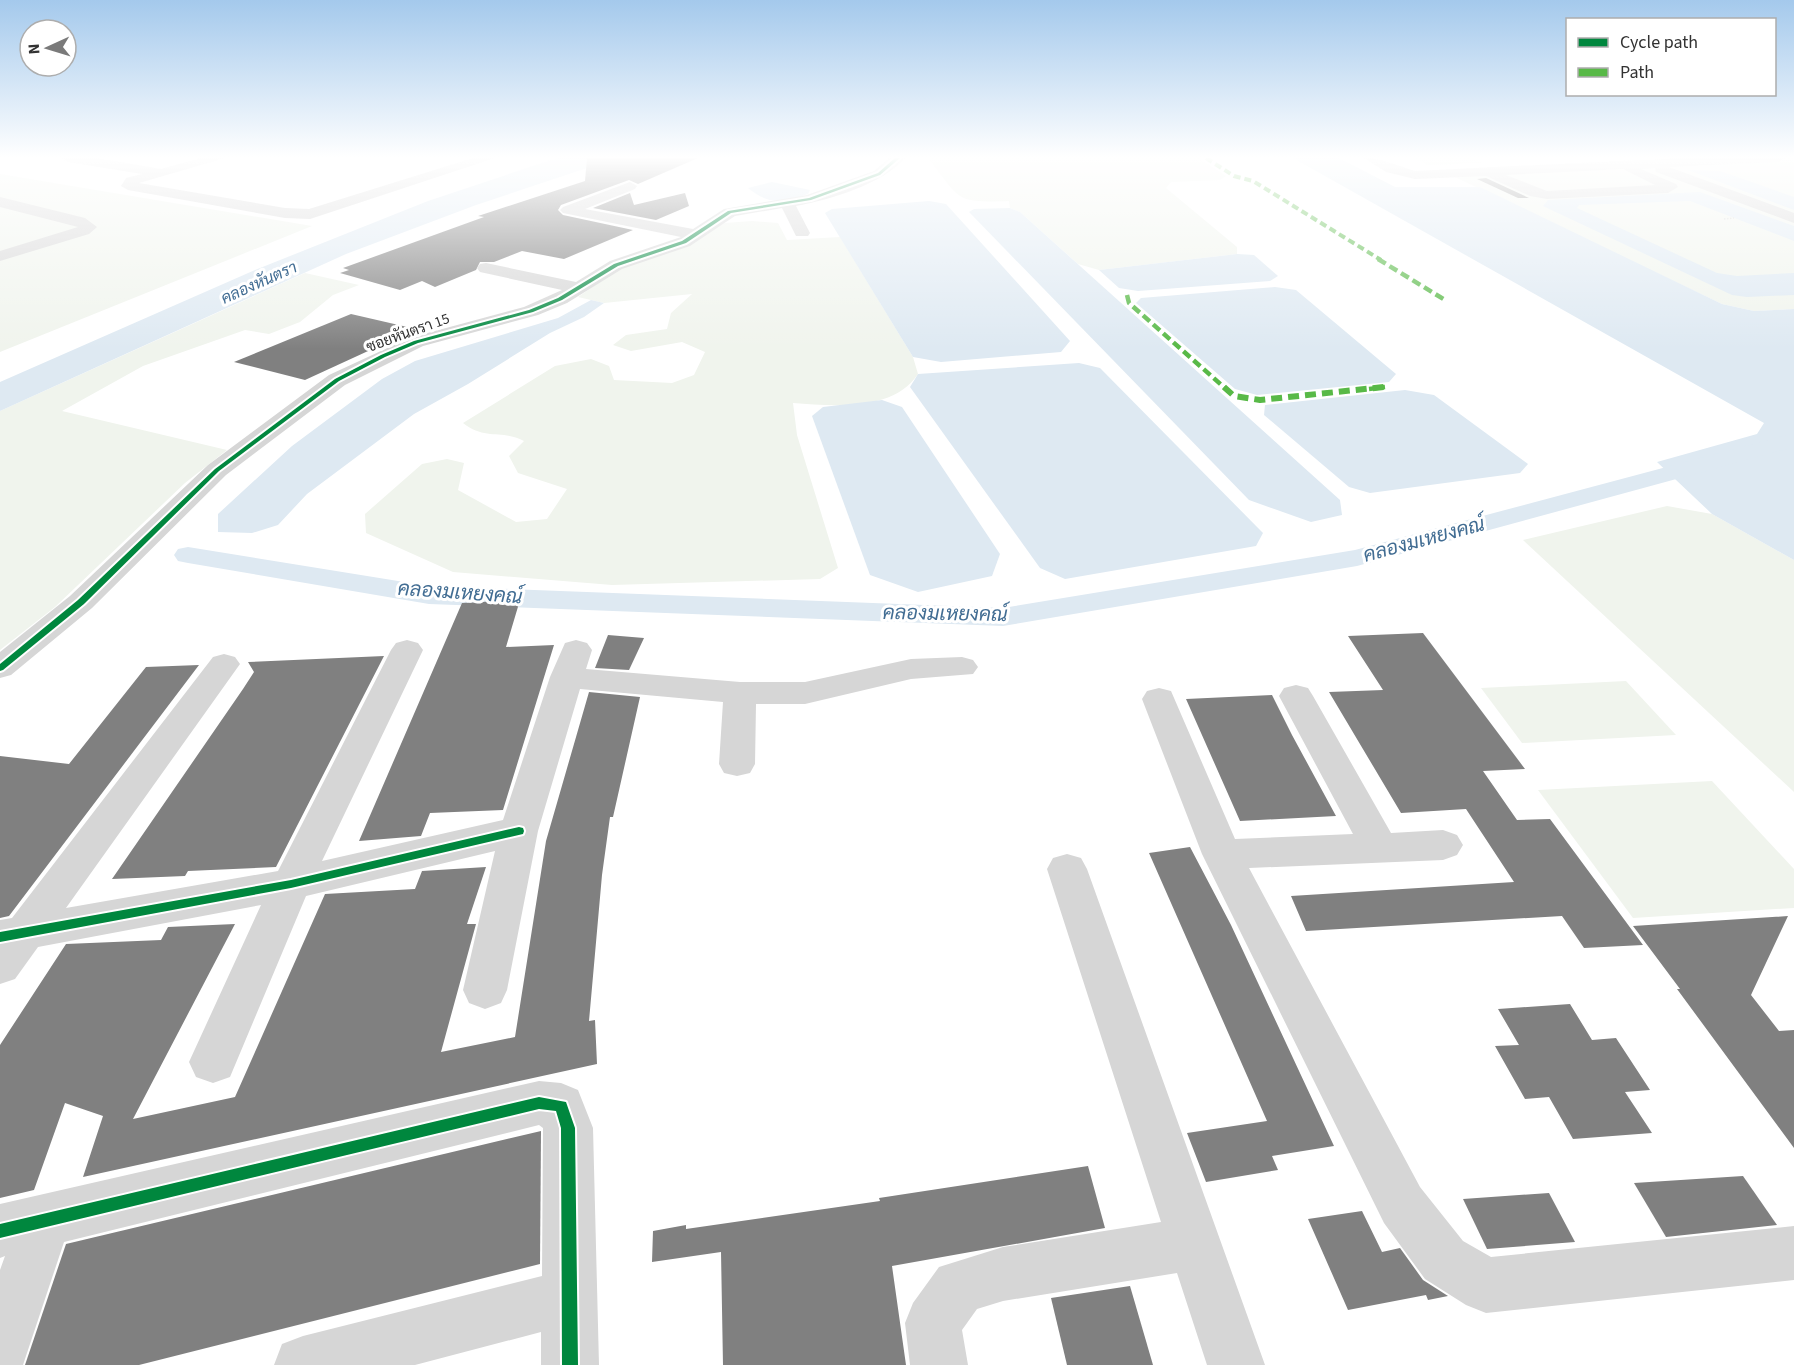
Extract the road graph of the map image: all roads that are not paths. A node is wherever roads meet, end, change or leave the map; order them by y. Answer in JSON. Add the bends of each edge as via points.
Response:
{"nodes":[{"id":1,"x":80,"y":222,"type":"edge"},
{"id":2,"x":628,"y":222,"type":"edge"},
{"id":3,"x":714,"y":222,"type":"edge"},
{"id":4,"x":797,"y":222,"type":"edge"},
{"id":5,"x":802,"y":233,"type":"dead end"},
{"id":6,"x":697,"y":235,"type":"junction"},
{"id":7,"x":0,"y":256,"type":"edge"},
{"id":8,"x":486,"y":268,"type":"dead end"},
{"id":9,"x":579,"y":288,"type":"junction"},
{"id":10,"x":408,"y":650,"type":"dead end"},
{"id":11,"x":224,"y":664,"type":"dead end"},
{"id":12,"x":962,"y":667,"type":"dead end"},
{"id":13,"x":0,"y":668,"type":"edge"},
{"id":14,"x":740,"y":693,"type":"junction"},
{"id":15,"x":1296,"y":696,"type":"dead end"},
{"id":16,"x":1159,"y":699,"type":"dead end"},
{"id":17,"x":737,"y":764,"type":"dead end"},
{"id":18,"x":519,"y":831,"type":"junction"},
{"id":19,"x":1443,"y":845,"type":"dead end"},
{"id":20,"x":1380,"y":847,"type":"junction"},
{"id":21,"x":1222,"y":854,"type":"junction"},
{"id":22,"x":1067,"y":869,"type":"dead end"},
{"id":23,"x":291,"y":884,"type":"junction"},
{"id":24,"x":11,"y":935,"type":"edge"},
{"id":25,"x":0,"y":966,"type":"edge"},
{"id":26,"x":485,"y":990,"type":"dead end"},
{"id":27,"x":213,"y":1062,"type":"dead end"},
{"id":28,"x":22,"y":1226,"type":"edge"},
{"id":29,"x":1195,"y":1243,"type":"junction"},
{"id":30,"x":1794,"y":1253,"type":"edge"},
{"id":31,"x":569,"y":1297,"type":"junction"},
{"id":32,"x":0,"y":1352,"type":"edge"},
{"id":33,"x":303,"y":1365,"type":"edge"},
{"id":34,"x":570,"y":1365,"type":"edge"},
{"id":35,"x":939,"y":1365,"type":"edge"},
{"id":36,"x":1236,"y":1365,"type":"edge"}],
"edges":[{"from":1,"to":7,"type":"street","via":[[89,227]]},
{"from":2,"to":6,"type":"street"},
{"from":3,"to":6,"type":"street","name":"ซอยหันตรา 15"},
{"from":4,"to":5,"type":"street"},
{"from":6,"to":9,"type":"street","name":"ซอยหันตรา 15","via":[[616,265]]},
{"from":8,"to":9,"type":"street"},
{"from":9,"to":13,"type":"street","name":"ซอยหันตรา 15","via":[[531,310],[416,342],[338,380],[217,470],[81,602]]},
{"from":10,"to":23,"type":"street"},
{"from":11,"to":24,"type":"street"},
{"from":12,"to":14,"type":"street","via":[[911,669],[805,693]]},
{"from":14,"to":17,"type":"street"},
{"from":14,"to":18,"type":"street","via":[[571,664]]},
{"from":15,"to":20,"type":"street"},
{"from":16,"to":21,"type":"street"},
{"from":18,"to":23,"type":"street"},
{"from":18,"to":26,"type":"street"},
{"from":19,"to":20,"type":"street"},
{"from":20,"to":21,"type":"street"},
{"from":21,"to":30,"type":"street","via":[[1402,1205],[1444,1260],[1486,1285]]},
{"from":22,"to":29,"type":"street"},
{"from":23,"to":24,"type":"street"},
{"from":23,"to":27,"type":"street"},
{"from":24,"to":25,"type":"street"},
{"from":28,"to":31,"type":"street","via":[[539,1103],[561,1106],[568,1128]]},
{"from":28,"to":32,"type":"street"},
{"from":29,"to":35,"type":"street","via":[[1002,1274],[959,1287],[933,1323]]},
{"from":29,"to":36,"type":"street"},
{"from":31,"to":33,"type":"street"},
{"from":31,"to":34,"type":"street"}]}
